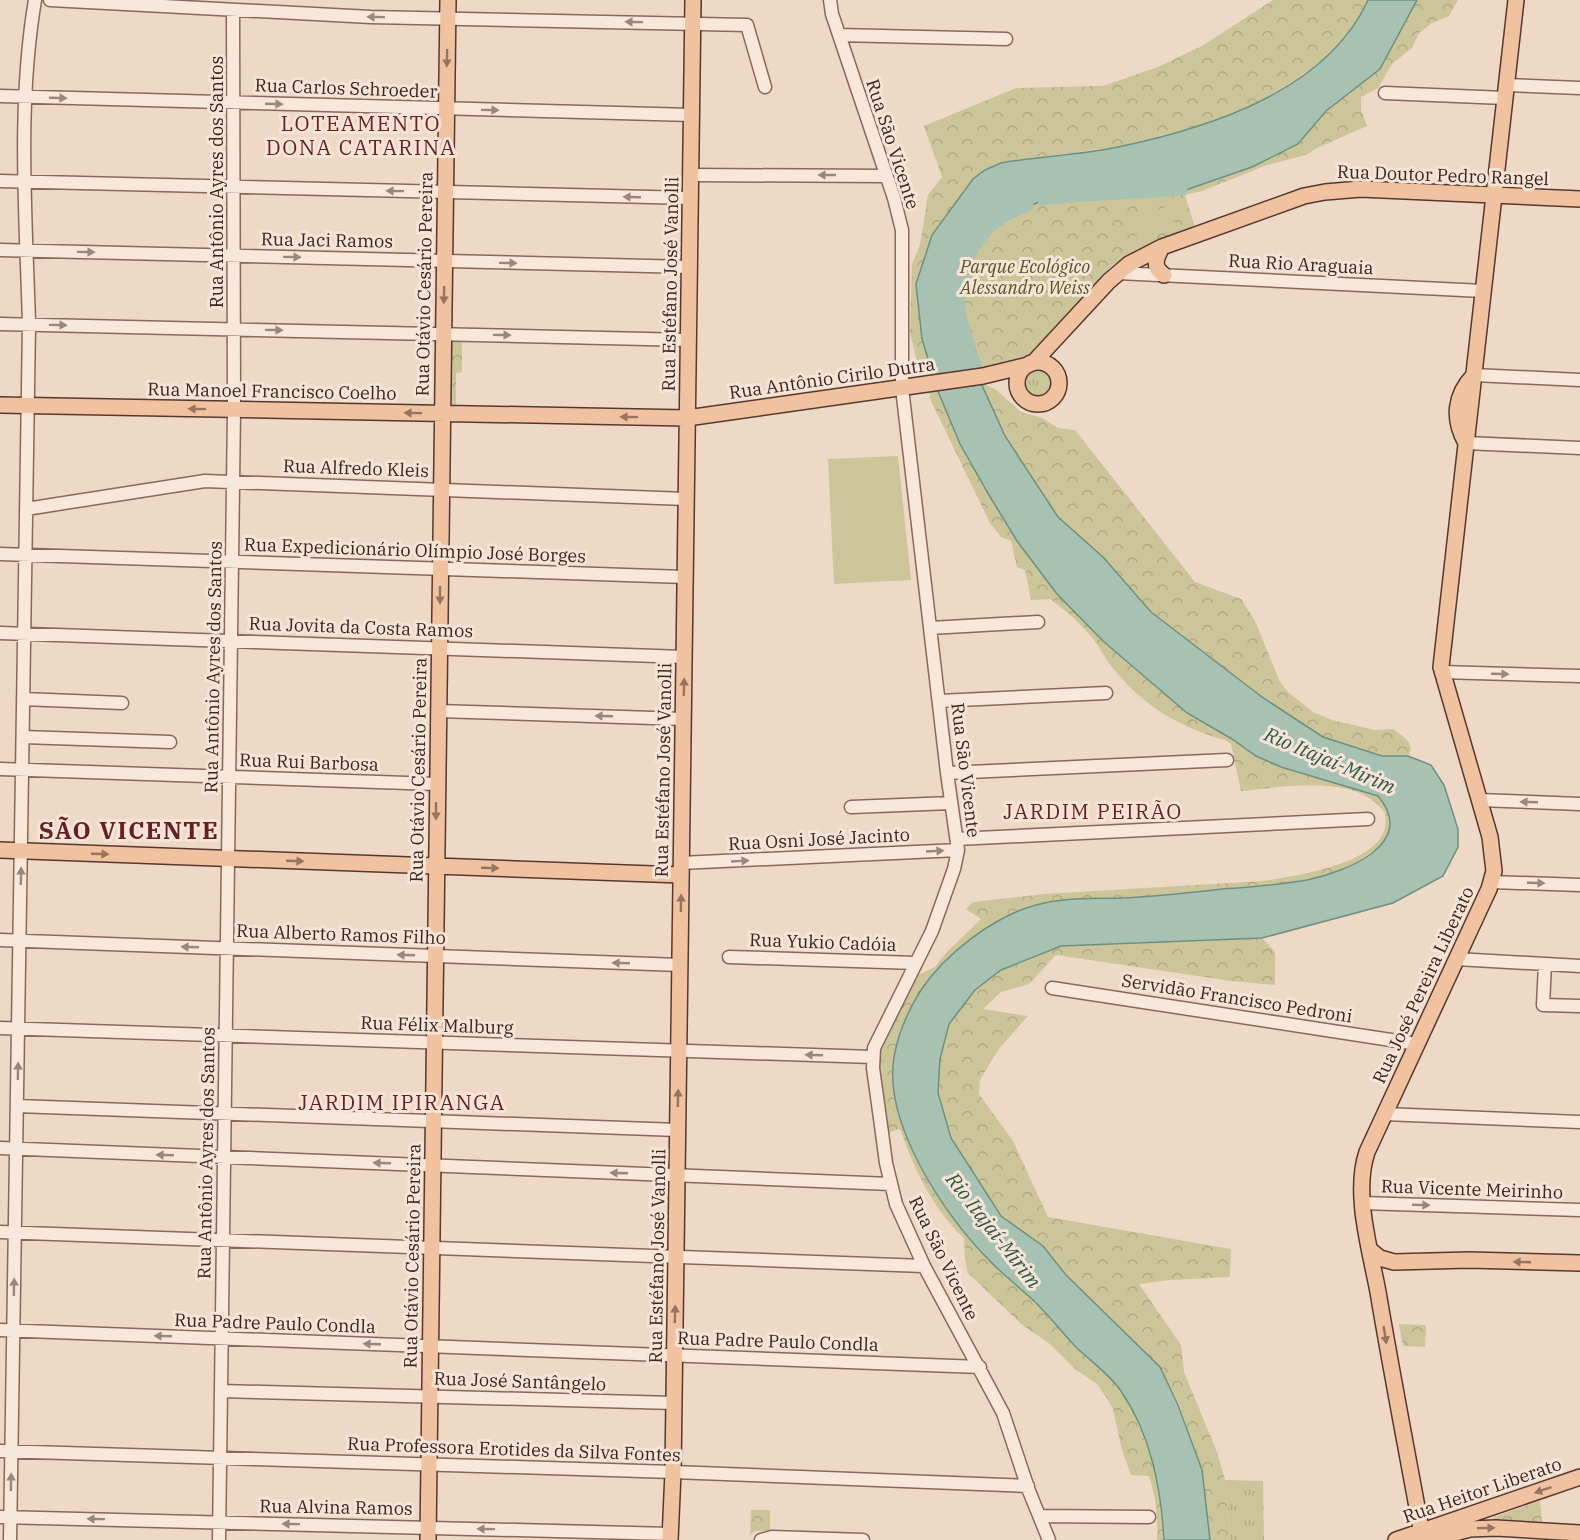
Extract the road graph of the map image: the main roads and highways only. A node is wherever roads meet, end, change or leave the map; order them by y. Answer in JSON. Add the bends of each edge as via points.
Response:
{"nodes":[{"id":1,"x":448,"y":0,"type":"edge"},
{"id":2,"x":693,"y":0,"type":"edge"},
{"id":3,"x":1516,"y":0,"type":"edge"},
{"id":4,"x":1494,"y":195,"type":"junction"},
{"id":5,"x":1580,"y":199,"type":"edge"},
{"id":6,"x":1162,"y":247,"type":"junction"},
{"id":7,"x":1164,"y":275,"type":"road end"},
{"id":8,"x":1061,"y":335,"type":"junction"},
{"id":9,"x":1031,"y":364,"type":"junction"},
{"id":10,"x":1056,"y":372,"type":"junction"},
{"id":11,"x":981,"y":376,"type":"junction"},
{"id":12,"x":1020,"y":394,"type":"junction"},
{"id":13,"x":0,"y":405,"type":"edge"},
{"id":14,"x":1464,"y":407,"type":"junction"},
{"id":15,"x":442,"y":414,"type":"junction"},
{"id":16,"x":687,"y":418,"type":"junction"},
{"id":17,"x":1466,"y":443,"type":"junction"},
{"id":18,"x":0,"y":850,"type":"edge"},
{"id":19,"x":437,"y":866,"type":"junction"},
{"id":20,"x":681,"y":869,"type":"junction"},
{"id":21,"x":1370,"y":1250,"type":"junction"},
{"id":22,"x":1394,"y":1262,"type":"junction"},
{"id":23,"x":1580,"y":1263,"type":"edge"},
{"id":24,"x":1375,"y":1278,"type":"junction"},
{"id":25,"x":1580,"y":1477,"type":"edge"},
{"id":26,"x":1580,"y":1533,"type":"edge"},
{"id":27,"x":428,"y":1534,"type":"edge"},
{"id":28,"x":671,"y":1537,"type":"edge"},
{"id":29,"x":1425,"y":1537,"type":"edge"},
{"id":30,"x":1396,"y":1540,"type":"edge"}],
"edges":[{"from":1,"to":15,"type":"main road","name":"Rua Otávio Cesário Pereira","one_way":true},
{"from":2,"to":16,"type":"main road","name":"Rua Estéfano José Vanolli"},
{"from":3,"to":4,"type":"main road"},
{"from":4,"to":5,"type":"main road","name":"Rua Doutor Pedro Rangel"},
{"from":4,"to":6,"type":"main road","name":"Rua Doutor Pedro Rangel","via":[[1361,189],[1325,192],[1285,202]]},
{"from":4,"to":14,"type":"main road","via":[[1474,375],[1462,390]]},
{"from":6,"to":7,"type":"main road","via":[[1156,263]]},
{"from":6,"to":8,"type":"main road","name":"Rua Doutor Pedro Rangel","via":[[1118,273]]},
{"from":8,"to":9,"type":"main road","name":"Rua Doutor Pedro Rangel"},
{"from":8,"to":10,"type":"main road"},
{"from":9,"to":10,"type":"main road","via":[[1047,364]]},
{"from":9,"to":11,"type":"main road","name":"Rua Antônio Cirilo Dutra"},
{"from":9,"to":12,"type":"main road","via":[[1019,375]]},
{"from":10,"to":12,"type":"main road","via":[[1059,390],[1051,400],[1038,405]]},
{"from":11,"to":12,"type":"main road","via":[[999,381]]},
{"from":11,"to":16,"type":"main road","name":"Rua Antônio Cirilo Dutra"},
{"from":15,"to":13,"type":"main road","name":"Rua Manoel Francisco Coelho","one_way":true},
{"from":14,"to":17,"type":"main road","name":"Rua José Pereira Liberato","via":[[1468,423]]},
{"from":14,"to":17,"type":"main road","name":"Rua José Pereira Liberato","via":[[1458,426]]},
{"from":16,"to":15,"type":"main road","name":"Rua Manoel Francisco Coelho","one_way":true},
{"from":15,"to":19,"type":"main road","name":"Rua Otávio Cesário Pereira","one_way":true},
{"from":20,"to":16,"type":"main road","name":"Rua Estéfano José Vanolli","one_way":true},
{"from":17,"to":21,"type":"main road","name":"Rua José Pereira Liberato","via":[[1441,672],[1479,800],[1494,871],[1363,1162],[1360,1181]]},
{"from":18,"to":19,"type":"main road","one_way":true},
{"from":19,"to":20,"type":"main road","one_way":true},
{"from":19,"to":27,"type":"main road","name":"Rua Otávio Cesário Pereira"},
{"from":28,"to":20,"type":"main road","name":"Rua Estéfano José Vanolli","one_way":true},
{"from":21,"to":22,"type":"main road"},
{"from":21,"to":24,"type":"main road","name":"Rua José Pereira Liberato"},
{"from":23,"to":22,"type":"main road","one_way":true},
{"from":22,"to":24,"type":"main road","via":[[1380,1269]]},
{"from":24,"to":29,"type":"main road","name":"Rua José Pereira Liberato","one_way":true},
{"from":25,"to":29,"type":"main road","name":"Rua Heitor Liberato","one_way":true},
{"from":29,"to":26,"type":"main road","one_way":true,"via":[[1496,1528]]},
{"from":29,"to":30,"type":"main road","name":"Rua Heitor Liberato"}]}
